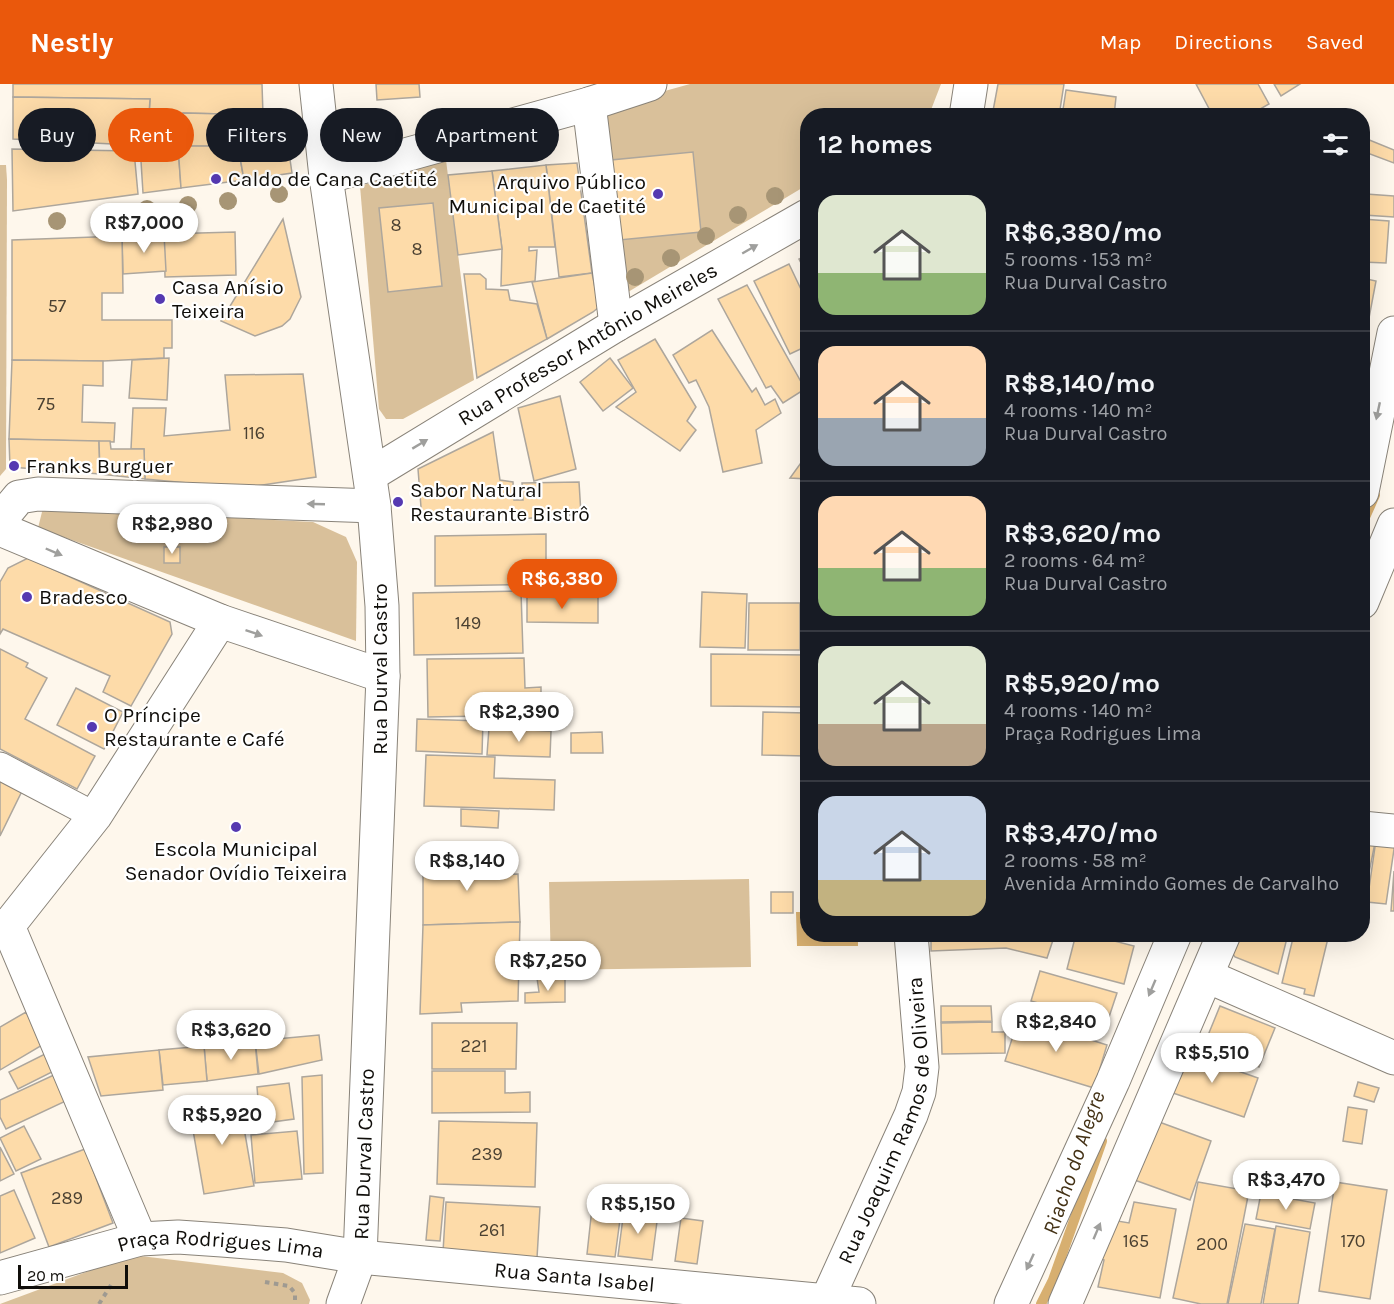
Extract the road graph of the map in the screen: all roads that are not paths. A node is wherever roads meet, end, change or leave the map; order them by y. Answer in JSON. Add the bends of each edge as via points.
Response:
{"nodes":[{"id":1,"x":316,"y":84,"type":"edge"},
{"id":2,"x":650,"y":84,"type":"edge"},
{"id":3,"x":971,"y":84,"type":"edge"},
{"id":4,"x":589,"y":104,"type":"junction"},
{"id":5,"x":967,"y":108,"type":"edge"},
{"id":6,"x":326,"y":177,"type":"junction"},
{"id":7,"x":800,"y":220,"type":"edge"},
{"id":8,"x":616,"y":325,"type":"junction"},
{"id":9,"x":1394,"y":333,"type":"edge"},
{"id":10,"x":1370,"y":452,"type":"edge"},
{"id":11,"x":372,"y":490,"type":"junction"},
{"id":12,"x":5,"y":517,"type":"edge"},
{"id":13,"x":1394,"y":525,"type":"edge"},
{"id":14,"x":1370,"y":583,"type":"edge"},
{"id":15,"x":220,"y":621,"type":"junction"},
{"id":16,"x":383,"y":676,"type":"junction"},
{"id":17,"x":0,"y":766,"type":"edge"},
{"id":18,"x":95,"y":816,"type":"junction"},
{"id":19,"x":1370,"y":829,"type":"edge"},
{"id":20,"x":1394,"y":831,"type":"edge"},
{"id":21,"x":4,"y":926,"type":"edge"},
{"id":22,"x":912,"y":942,"type":"edge"},
{"id":23,"x":1172,"y":942,"type":"edge"},
{"id":24,"x":1221,"y":942,"type":"edge"},
{"id":25,"x":1207,"y":976,"type":"junction"},
{"id":26,"x":1394,"y":1058,"type":"edge"},
{"id":27,"x":140,"y":1239,"type":"junction"},
{"id":28,"x":360,"y":1257,"type":"junction"},
{"id":29,"x":0,"y":1278,"type":"edge"},
{"id":30,"x":827,"y":1300,"type":"junction"},
{"id":31,"x":343,"y":1304,"type":"edge"},
{"id":32,"x":860,"y":1304,"type":"edge"},
{"id":33,"x":1011,"y":1304,"type":"edge"},
{"id":34,"x":1065,"y":1304,"type":"edge"}],
"edges":[{"from":1,"to":6,"type":"street","name":"Rua Durval Castro"},
{"from":2,"to":4,"type":"street"},
{"from":3,"to":5,"type":"street"},
{"from":4,"to":6,"type":"street"},
{"from":4,"to":8,"type":"street"},
{"from":6,"to":11,"type":"street","name":"Rua Durval Castro"},
{"from":8,"to":7,"type":"street","name":"Rua Professor Antônio Meireles","one_way":true},
{"from":11,"to":8,"type":"street","name":"Rua Professor Antônio Meireles","one_way":true},
{"from":9,"to":10,"type":"street","one_way":true},
{"from":11,"to":12,"type":"street","one_way":true,"via":[[38,494],[27,495]]},
{"from":11,"to":16,"type":"street","name":"Rua Durval Castro","via":[[382,606]]},
{"from":12,"to":15,"type":"street","one_way":true},
{"from":13,"to":14,"type":"street"},
{"from":15,"to":16,"type":"street","one_way":true},
{"from":15,"to":18,"type":"street"},
{"from":16,"to":28,"type":"street","name":"Rua Durval Castro"},
{"from":17,"to":18,"type":"street"},
{"from":18,"to":21,"type":"street"},
{"from":19,"to":20,"type":"street"},
{"from":21,"to":27,"type":"street"},
{"from":22,"to":30,"type":"street","name":"Rua Joaquim Ramos de Oliveira","via":[[922,1066],[919,1092]]},
{"from":23,"to":33,"type":"street","one_way":true},
{"from":24,"to":25,"type":"street"},
{"from":25,"to":26,"type":"street"},
{"from":34,"to":25,"type":"street","one_way":true},
{"from":27,"to":28,"type":"street","name":"Praça Rodrigues Lima","via":[[178,1237],[286,1245]]},
{"from":27,"to":29,"type":"street","name":"Praça Rodrigues Lima"},
{"from":28,"to":30,"type":"street","name":"Rua Santa Isabel"},
{"from":28,"to":31,"type":"street","name":"Praça Rodrigues Lima"},
{"from":30,"to":32,"type":"street","name":"Rua Santa Isabel"}]}
